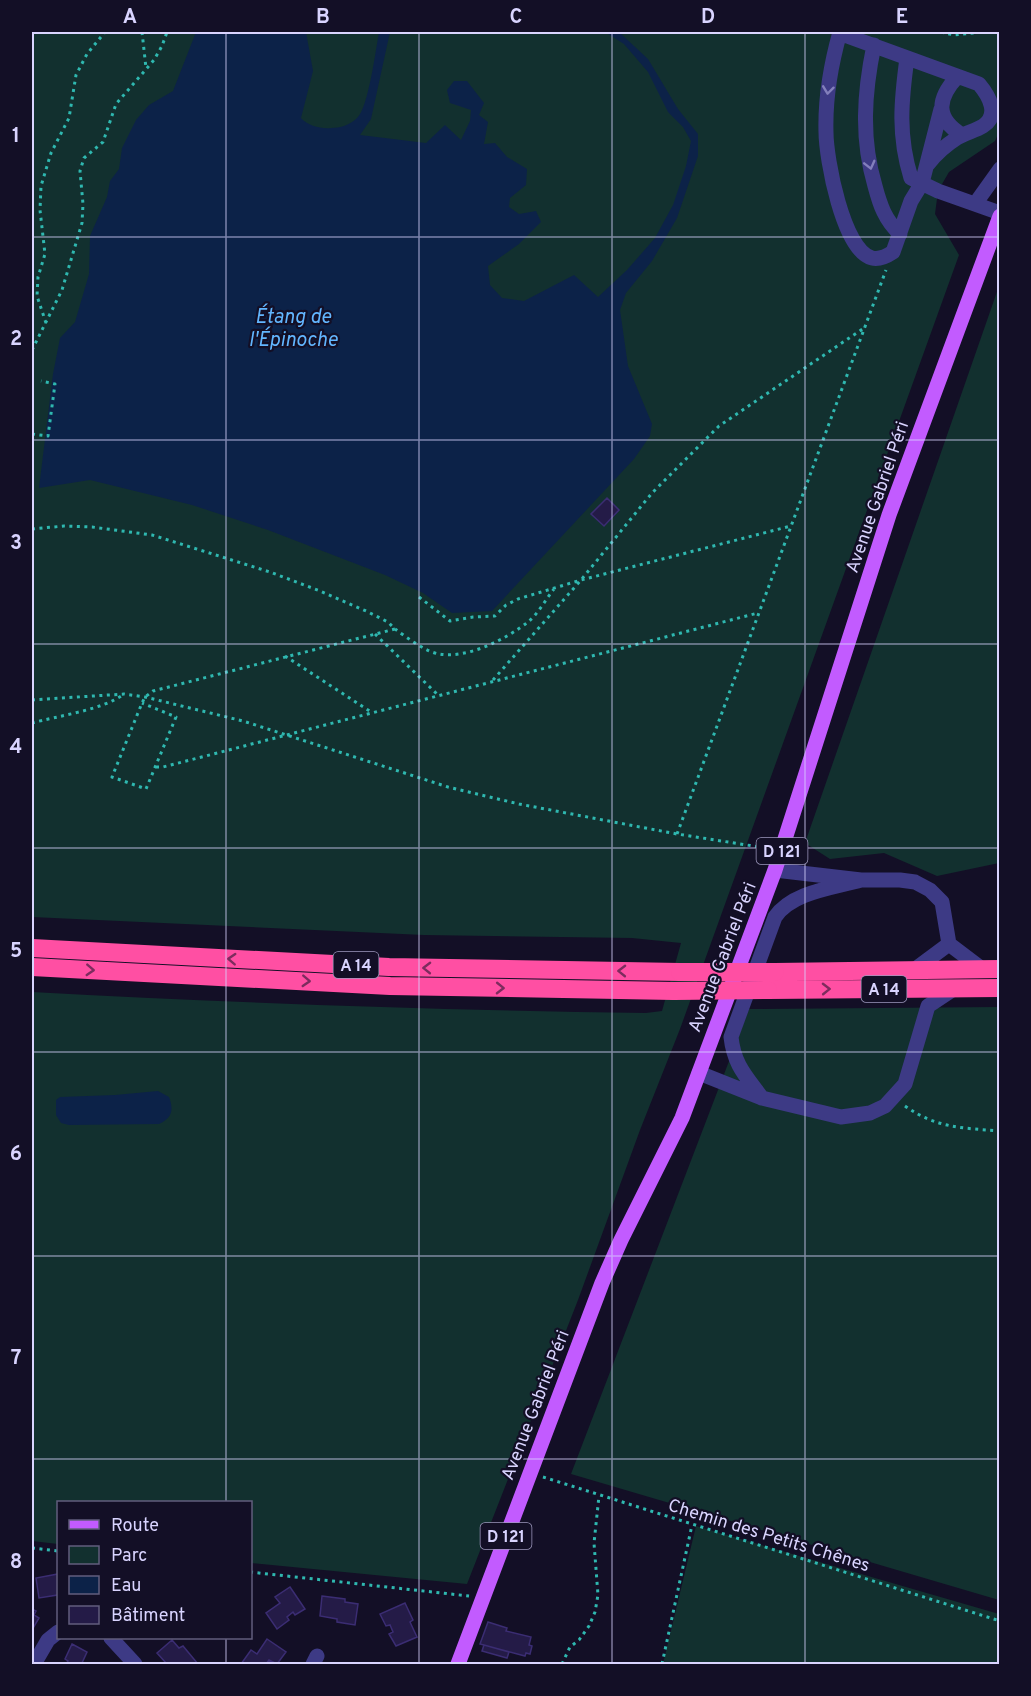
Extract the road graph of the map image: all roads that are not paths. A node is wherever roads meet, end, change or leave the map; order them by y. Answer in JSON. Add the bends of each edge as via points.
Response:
{"nodes":[{"id":1,"x":839,"y":32,"type":"edge"},
{"id":2,"x":874,"y":45,"type":"junction"},
{"id":3,"x":907,"y":58,"type":"junction"},
{"id":4,"x":957,"y":77,"type":"junction"},
{"id":5,"x":941,"y":109,"type":"junction"},
{"id":6,"x":962,"y":135,"type":"junction"},
{"id":7,"x":928,"y":164,"type":"junction"},
{"id":8,"x":999,"y":169,"type":"edge"},
{"id":9,"x":922,"y":183,"type":"junction"},
{"id":10,"x":975,"y":204,"type":"junction"},
{"id":11,"x":999,"y":214,"type":"edge"},
{"id":12,"x":900,"y":234,"type":"junction"},
{"id":13,"x":776,"y":870,"type":"junction"},
{"id":14,"x":861,"y":880,"type":"junction"},
{"id":15,"x":950,"y":944,"type":"junction"},
{"id":16,"x":32,"y":948,"type":"edge"},
{"id":17,"x":32,"y":967,"type":"edge"},
{"id":18,"x":991,"y":969,"type":"edge"},
{"id":19,"x":914,"y":970,"type":"junction"},
{"id":20,"x":903,"y":988,"type":"junction"},
{"id":21,"x":955,"y":988,"type":"junction"},
{"id":22,"x":999,"y":988,"type":"edge"},
{"id":23,"x":928,"y":1006,"type":"junction"},
{"id":24,"x":699,"y":1073,"type":"junction"},
{"id":25,"x":762,"y":1098,"type":"junction"},
{"id":26,"x":57,"y":1633,"type":"edge"},
{"id":27,"x":112,"y":1639,"type":"edge"},
{"id":28,"x":34,"y":1665,"type":"edge"},
{"id":29,"x":135,"y":1665,"type":"edge"},
{"id":30,"x":458,"y":1665,"type":"edge"}],
"edges":[{"from":1,"to":2,"type":"street"},
{"from":1,"to":12,"type":"street","one_way":true,"via":[[825,131],[833,186],[860,250],[872,259],[893,252]]},
{"from":2,"to":3,"type":"street"},
{"from":2,"to":12,"type":"street","one_way":true,"via":[[866,102],[867,153],[881,208]]},
{"from":3,"to":4,"type":"street"},
{"from":3,"to":9,"type":"street","via":[[901,109],[904,153],[911,178]]},
{"from":4,"to":5,"type":"street","via":[[948,87]]},
{"from":4,"to":6,"type":"street","via":[[980,84],[992,104],[991,116],[984,125]]},
{"from":5,"to":6,"type":"street","via":[[951,128]]},
{"from":5,"to":7,"type":"street"},
{"from":6,"to":7,"type":"street"},
{"from":7,"to":9,"type":"street"},
{"from":8,"to":10,"type":"street"},
{"from":9,"to":10,"type":"street"},
{"from":9,"to":12,"type":"street"},
{"from":10,"to":11,"type":"street"},
{"from":11,"to":13,"type":"main road","name":"Avenue Gabriel Péri","number":"D 121","via":[[890,515]]},
{"from":13,"to":14,"type":"street"},
{"from":13,"to":24,"type":"main road","name":"Avenue Gabriel Péri","number":"D 121"},
{"from":14,"to":15,"type":"street","via":[[915,882],[930,890],[942,902]]},
{"from":14,"to":25,"type":"street","via":[[794,899],[775,916],[731,1037],[733,1055]]},
{"from":15,"to":18,"type":"street"},
{"from":15,"to":19,"type":"street"},
{"from":19,"to":16,"type":"highway","number":"A 14","one_way":true,"bridge":true,"via":[[680,972],[388,967]]},
{"from":17,"to":20,"type":"highway","number":"A 14","one_way":true,"bridge":true,"via":[[390,986],[674,991]]},
{"from":18,"to":19,"type":"highway","number":"A 14"},
{"from":20,"to":21,"type":"highway","number":"A 14"},
{"from":20,"to":23,"type":"street"},
{"from":21,"to":22,"type":"highway","number":"A 14"},
{"from":21,"to":23,"type":"street"},
{"from":23,"to":25,"type":"street","via":[[904,1084],[885,1106],[870,1113],[841,1117]]},
{"from":24,"to":25,"type":"street"},
{"from":24,"to":30,"type":"main road","name":"Avenue Gabriel Péri","number":"D 121","via":[[611,1262]]},
{"from":26,"to":28,"type":"street","via":[[48,1640]]},
{"from":27,"to":29,"type":"street"}]}
